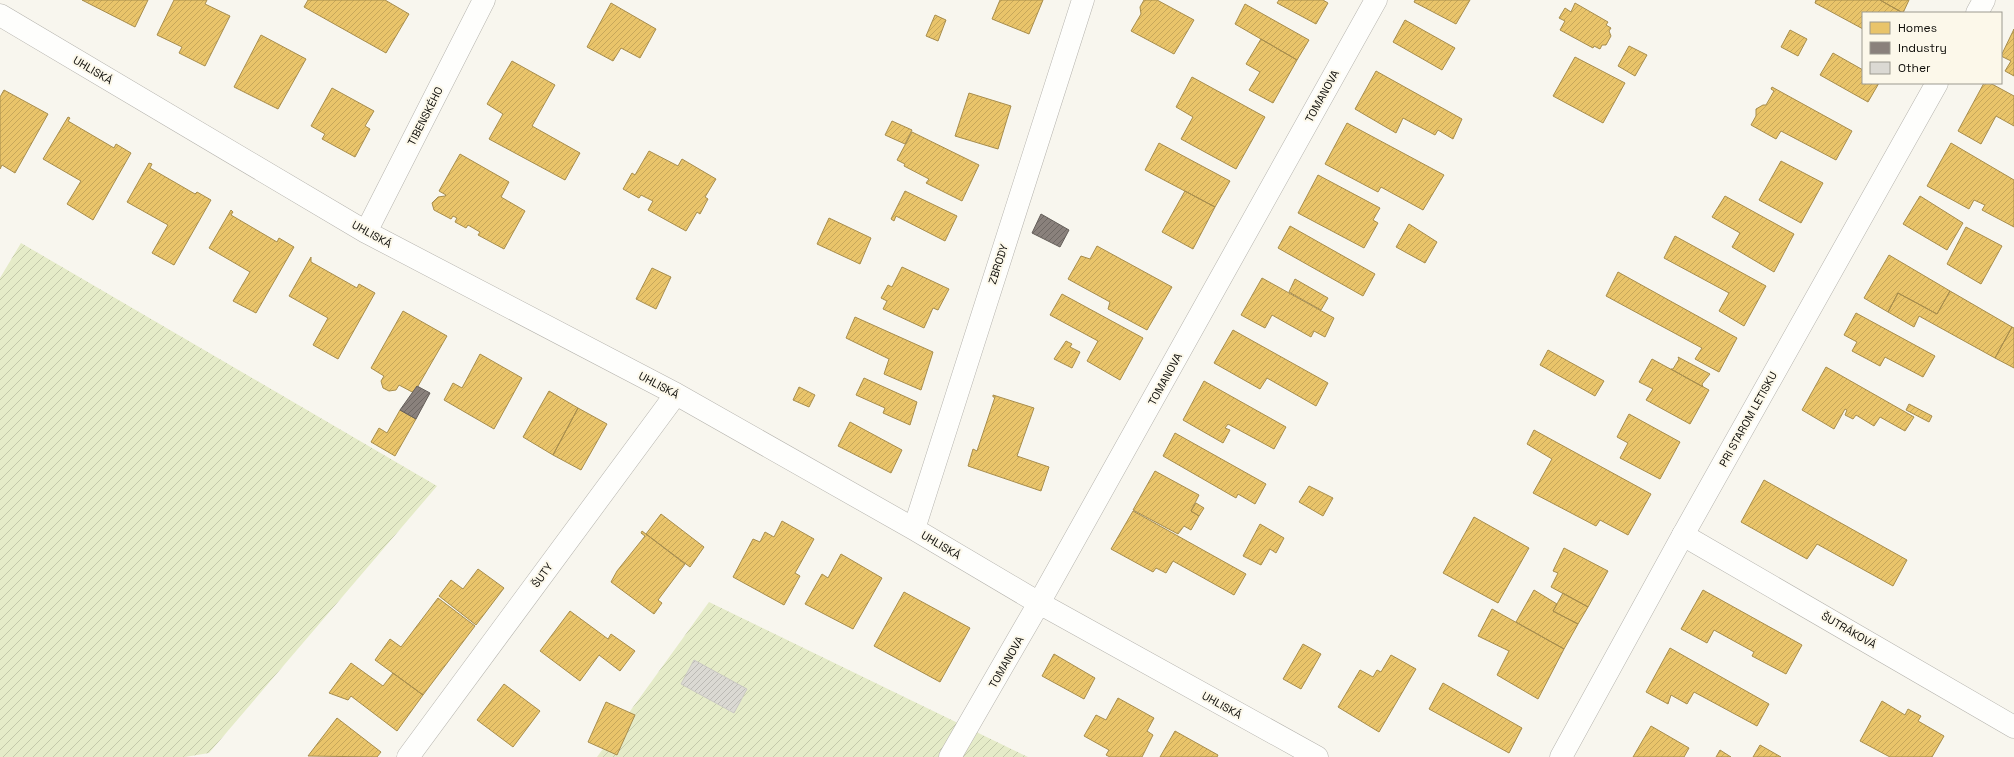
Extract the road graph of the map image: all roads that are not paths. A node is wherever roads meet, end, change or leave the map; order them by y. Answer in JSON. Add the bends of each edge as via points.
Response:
{"nodes":[{"id":1,"x":1083,"y":0,"type":"edge"},
{"id":2,"x":1376,"y":0,"type":"edge"},
{"id":3,"x":1984,"y":0,"type":"edge"},
{"id":4,"x":482,"y":1,"type":"edge"},
{"id":5,"x":1978,"y":12,"type":"edge"},
{"id":6,"x":0,"y":15,"type":"edge"},
{"id":7,"x":1936,"y":84,"type":"edge"},
{"id":8,"x":366,"y":232,"type":"junction"},
{"id":9,"x":676,"y":394,"type":"junction"},
{"id":10,"x":914,"y":529,"type":"junction"},
{"id":11,"x":1683,"y":535,"type":"junction"},
{"id":12,"x":1039,"y":603,"type":"junction"},
{"id":13,"x":2014,"y":726,"type":"edge"},
{"id":14,"x":408,"y":757,"type":"edge"},
{"id":15,"x":950,"y":757,"type":"edge"},
{"id":16,"x":1317,"y":757,"type":"edge"},
{"id":17,"x":1561,"y":757,"type":"edge"}],
"edges":[{"from":1,"to":10,"type":"street","name":"ZBRODY"},
{"from":2,"to":12,"type":"street","name":"TOMANOVA"},
{"from":3,"to":5,"type":"street"},
{"from":4,"to":8,"type":"street","name":"TIBENSKÉHO"},
{"from":6,"to":8,"type":"street","name":"UHLISKÁ"},
{"from":7,"to":11,"type":"street","name":"PRI STAROM LETISKU"},
{"from":8,"to":9,"type":"street","name":"UHLISKÁ"},
{"from":9,"to":10,"type":"street","name":"UHLISKÁ"},
{"from":9,"to":14,"type":"street","name":"ŠUTY"},
{"from":10,"to":12,"type":"street","name":"UHLISKÁ"},
{"from":11,"to":13,"type":"street","name":"ŠUTRÁKOVÁ"},
{"from":11,"to":17,"type":"street","name":"PRI STAROM LETISKU"},
{"from":12,"to":15,"type":"street","name":"TOMANOVA"},
{"from":12,"to":16,"type":"street","name":"UHLISKÁ"}]}
